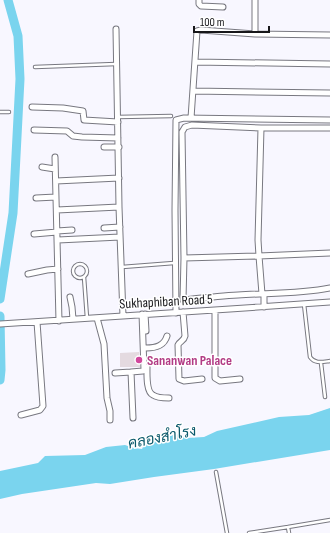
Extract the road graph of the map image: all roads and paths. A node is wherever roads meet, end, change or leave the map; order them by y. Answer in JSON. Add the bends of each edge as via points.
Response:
{"nodes":[{"id":1,"x":199,"y":0,"type":"edge"},
{"id":2,"x":255,"y":0,"type":"edge"},
{"id":3,"x":223,"y":7,"type":"dead end"},
{"id":4,"x":116,"y":29,"type":"dead end"},
{"id":5,"x":254,"y":34,"type":"junction"},
{"id":6,"x":330,"y":35,"type":"edge"},
{"id":7,"x":195,"y":62,"type":"junction"},
{"id":8,"x":116,"y":64,"type":"junction"},
{"id":9,"x":330,"y":64,"type":"edge"},
{"id":10,"x":34,"y":67,"type":"dead end"},
{"id":11,"x":193,"y":91,"type":"junction"},
{"id":12,"x":330,"y":93,"type":"edge"},
{"id":13,"x":32,"y":107,"type":"dead end"},
{"id":14,"x":0,"y":112,"type":"edge"},
{"id":15,"x":9,"y":112,"type":"dead end"},
{"id":16,"x":171,"y":116,"type":"dead end"},
{"id":17,"x":191,"y":118,"type":"junction"},
{"id":18,"x":118,"y":119,"type":"junction"},
{"id":19,"x":330,"y":120,"type":"edge"},
{"id":20,"x":261,"y":128,"type":"junction"},
{"id":21,"x":330,"y":128,"type":"edge"},
{"id":22,"x":34,"y":130,"type":"dead end"},
{"id":23,"x":118,"y":138,"type":"junction"},
{"id":24,"x":104,"y":147,"type":"dead end"},
{"id":25,"x":119,"y":147,"type":"junction"},
{"id":26,"x":55,"y":157,"type":"dead end"},
{"id":27,"x":42,"y":167,"type":"dead end"},
{"id":28,"x":55,"y":169,"type":"junction"},
{"id":29,"x":119,"y":178,"type":"junction"},
{"id":30,"x":56,"y":181,"type":"junction"},
{"id":31,"x":56,"y":197,"type":"junction"},
{"id":32,"x":36,"y":198,"type":"dead end"},
{"id":33,"x":119,"y":207,"type":"junction"},
{"id":34,"x":57,"y":210,"type":"junction"},
{"id":35,"x":120,"y":227,"type":"junction"},
{"id":36,"x":104,"y":228,"type":"dead end"},
{"id":37,"x":72,"y":230,"type":"dead end"},
{"id":38,"x":57,"y":232,"type":"junction"},
{"id":39,"x":34,"y":234,"type":"dead end"},
{"id":40,"x":120,"y":237,"type":"junction"},
{"id":41,"x":58,"y":240,"type":"junction"},
{"id":42,"x":330,"y":253,"type":"edge"},
{"id":43,"x":259,"y":256,"type":"junction"},
{"id":44,"x":184,"y":258,"type":"junction"},
{"id":45,"x":174,"y":263,"type":"dead end"},
{"id":46,"x":122,"y":266,"type":"junction"},
{"id":47,"x":58,"y":269,"type":"junction"},
{"id":48,"x":28,"y":274,"type":"dead end"},
{"id":49,"x":84,"y":276,"type":"junction"},
{"id":50,"x":330,"y":288,"type":"edge"},
{"id":51,"x":263,"y":294,"type":"junction"},
{"id":52,"x":70,"y":297,"type":"dead end"},
{"id":53,"x":330,"y":302,"type":"edge"},
{"id":54,"x":304,"y":303,"type":"junction"},
{"id":55,"x":264,"y":307,"type":"junction"},
{"id":56,"x":215,"y":310,"type":"junction"},
{"id":57,"x":176,"y":312,"type":"junction"},
{"id":58,"x":183,"y":312,"type":"junction"},
{"id":59,"x":143,"y":314,"type":"junction"},
{"id":60,"x":123,"y":316,"type":"junction"},
{"id":61,"x":87,"y":318,"type":"junction"},
{"id":62,"x":97,"y":318,"type":"junction"},
{"id":63,"x":73,"y":320,"type":"junction"},
{"id":64,"x":59,"y":321,"type":"junction"},
{"id":65,"x":37,"y":322,"type":"junction"},
{"id":66,"x":2,"y":324,"type":"edge"},
{"id":67,"x":167,"y":336,"type":"dead end"},
{"id":68,"x":146,"y":348,"type":"junction"},
{"id":69,"x":330,"y":361,"type":"edge"},
{"id":70,"x":321,"y":363,"type":"junction"},
{"id":71,"x":131,"y":372,"type":"junction"},
{"id":72,"x":115,"y":373,"type":"dead end"},
{"id":73,"x":202,"y":379,"type":"dead end"},
{"id":74,"x":240,"y":379,"type":"dead end"},
{"id":75,"x":325,"y":396,"type":"dead end"},
{"id":76,"x":169,"y":398,"type":"dead end"},
{"id":77,"x":21,"y":415,"type":"dead end"},
{"id":78,"x":133,"y":418,"type":"dead end"},
{"id":79,"x":110,"y":420,"type":"dead end"},
{"id":80,"x":216,"y":472,"type":"dead end"},
{"id":81,"x":330,"y":520,"type":"edge"},
{"id":82,"x":288,"y":527,"type":"junction"},
{"id":83,"x":227,"y":533,"type":"edge"},
{"id":84,"x":250,"y":533,"type":"edge"},
{"id":85,"x":289,"y":533,"type":"edge"}],
"edges":[{"from":1,"to":3,"type":"street","via":[[201,6]]},
{"from":2,"to":5,"type":"street"},
{"from":4,"to":8,"type":"street"},
{"from":5,"to":6,"type":"street"},
{"from":5,"to":7,"type":"street","via":[[197,31]]},
{"from":7,"to":9,"type":"street"},
{"from":7,"to":11,"type":"street"},
{"from":8,"to":10,"type":"lane"},
{"from":8,"to":18,"type":"street"},
{"from":11,"to":12,"type":"street"},
{"from":11,"to":17,"type":"street"},
{"from":13,"to":18,"type":"street","via":[[83,111],[84,120]]},
{"from":14,"to":15,"type":"lane"},
{"from":16,"to":18,"type":"lane"},
{"from":17,"to":19,"type":"street"},
{"from":17,"to":57,"type":"street","via":[[178,119],[176,122]]},
{"from":18,"to":23,"type":"street"},
{"from":20,"to":21,"type":"street"},
{"from":20,"to":43,"type":"street"},
{"from":20,"to":44,"type":"street","via":[[192,125],[185,127],[182,132]]},
{"from":22,"to":23,"type":"street","via":[[67,131],[73,136],[82,137]]},
{"from":23,"to":25,"type":"street"},
{"from":24,"to":25,"type":"street"},
{"from":25,"to":29,"type":"street"},
{"from":26,"to":28,"type":"street"},
{"from":27,"to":28,"type":"street"},
{"from":28,"to":30,"type":"street"},
{"from":29,"to":30,"type":"street"},
{"from":29,"to":33,"type":"street"},
{"from":30,"to":31,"type":"street"},
{"from":31,"to":32,"type":"street"},
{"from":31,"to":34,"type":"street"},
{"from":33,"to":34,"type":"street"},
{"from":33,"to":35,"type":"street"},
{"from":34,"to":38,"type":"street"},
{"from":35,"to":36,"type":"street"},
{"from":35,"to":40,"type":"street"},
{"from":37,"to":38,"type":"street"},
{"from":38,"to":39,"type":"street"},
{"from":38,"to":41,"type":"street"},
{"from":40,"to":41,"type":"street"},
{"from":40,"to":46,"type":"street"},
{"from":41,"to":47,"type":"street"},
{"from":42,"to":43,"type":"street"},
{"from":43,"to":44,"type":"street"},
{"from":43,"to":51,"type":"street"},
{"from":44,"to":51,"type":"street","via":[[183,300]]},
{"from":45,"to":46,"type":"lane"},
{"from":46,"to":60,"type":"street"},
{"from":47,"to":48,"type":"street"},
{"from":47,"to":64,"type":"street"},
{"from":49,"to":49,"type":"lane","via":[[87,268],[83,264],[77,265],[74,273],[78,277]]},
{"from":49,"to":61,"type":"lane"},
{"from":50,"to":51,"type":"street"},
{"from":51,"to":55,"type":"street"},
{"from":52,"to":63,"type":"street"},
{"from":53,"to":54,"type":"street","name":"Sukhaphiban Road 5"},
{"from":54,"to":55,"type":"street","name":"Sukhaphiban Road 5"},
{"from":54,"to":70,"type":"lane","via":[[310,357],[313,361]]},
{"from":55,"to":56,"type":"street","name":"Sukhaphiban Road 5"},
{"from":56,"to":58,"type":"street","name":"Sukhaphiban Road 5"},
{"from":56,"to":74,"type":"street","via":[[215,378],[220,381]]},
{"from":57,"to":58,"type":"street","name":"Sukhaphiban Road 5"},
{"from":57,"to":59,"type":"street","name":"Sukhaphiban Road 5"},
{"from":58,"to":73,"type":"street","via":[[185,338],[178,345],[179,380]]},
{"from":59,"to":60,"type":"street","name":"Sukhaphiban Road 5"},
{"from":59,"to":68,"type":"street"},
{"from":59,"to":71,"type":"street","via":[[144,370]]},
{"from":60,"to":62,"type":"street","name":"Sukhaphiban Road 5"},
{"from":61,"to":62,"type":"street","name":"Sukhaphiban Road 5"},
{"from":61,"to":63,"type":"street","name":"Sukhaphiban Road 5"},
{"from":62,"to":79,"type":"street","via":[[104,344]]},
{"from":63,"to":64,"type":"street","name":"Sukhaphiban Road 5"},
{"from":64,"to":65,"type":"street","name":"Sukhaphiban Road 5"},
{"from":65,"to":66,"type":"street","name":"Sukhaphiban Road 5"},
{"from":65,"to":77,"type":"street","via":[[43,406],[40,410]]},
{"from":67,"to":68,"type":"street","via":[[160,346]]},
{"from":68,"to":76,"type":"street","via":[[150,393]]},
{"from":69,"to":70,"type":"lane"},
{"from":70,"to":75,"type":"lane"},
{"from":71,"to":72,"type":"street"},
{"from":71,"to":78,"type":"street"},
{"from":80,"to":83,"type":"lane"},
{"from":81,"to":82,"type":"lane"},
{"from":82,"to":84,"type":"lane"},
{"from":82,"to":85,"type":"lane"}]}
